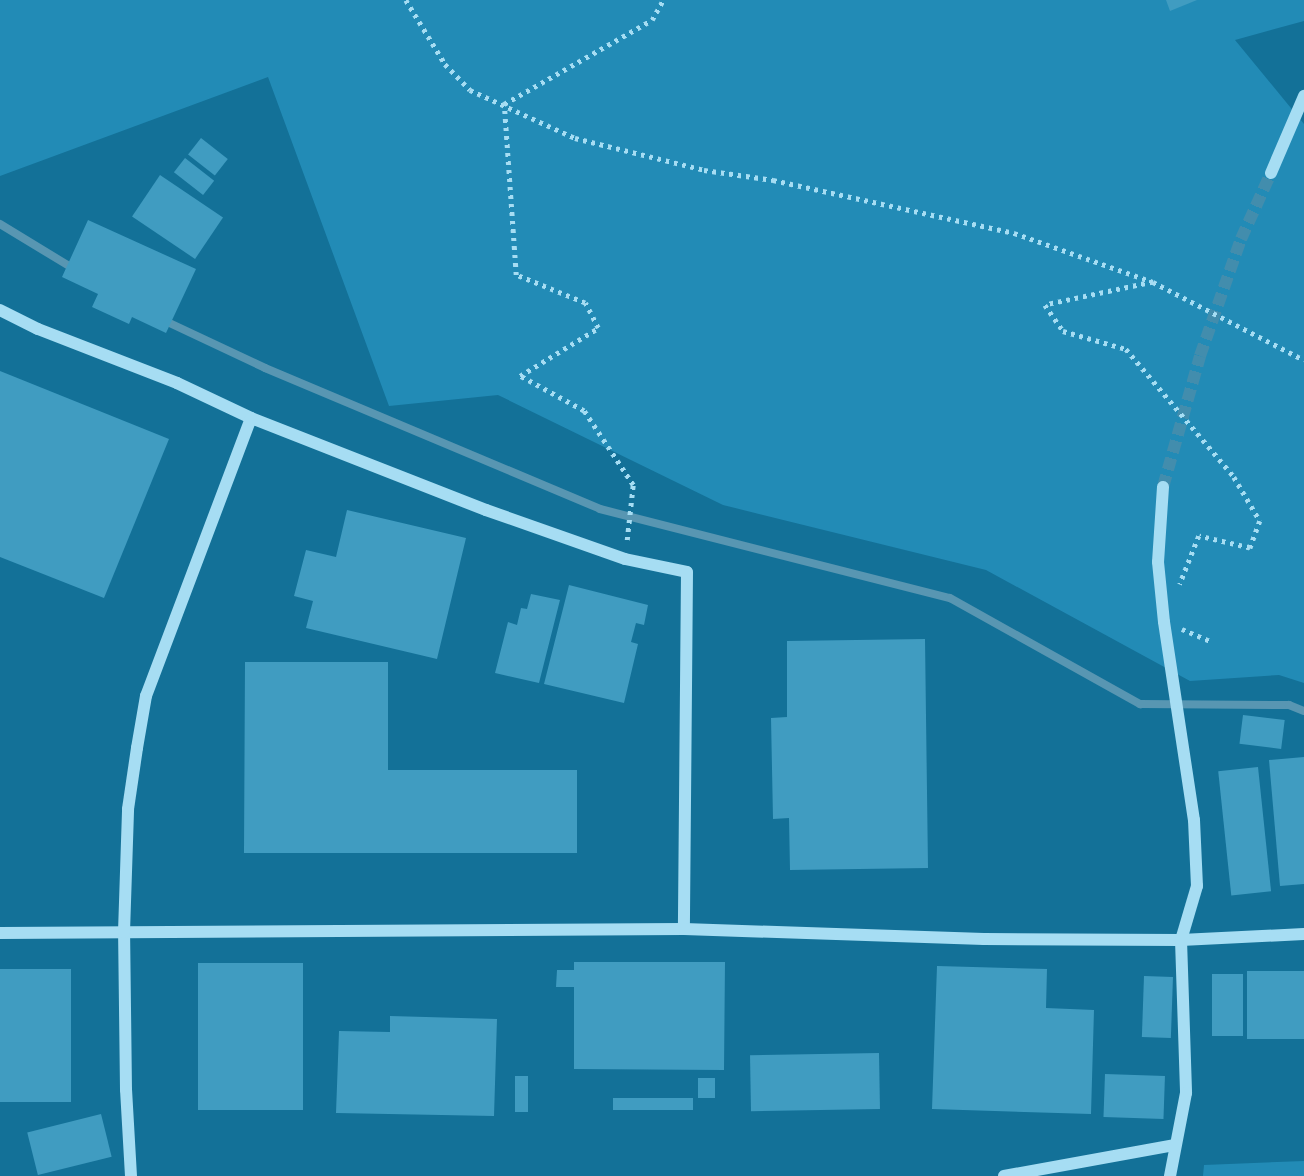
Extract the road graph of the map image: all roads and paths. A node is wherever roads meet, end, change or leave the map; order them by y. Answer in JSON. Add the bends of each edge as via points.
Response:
{"nodes":[{"id":1,"x":406,"y":0,"type":"edge"},
{"id":2,"x":663,"y":0,"type":"edge"},
{"id":3,"x":1304,"y":96,"type":"edge"},
{"id":4,"x":504,"y":104,"type":"junction"},
{"id":5,"x":1271,"y":173,"type":"tunnel mouth"},
{"id":6,"x":1153,"y":282,"type":"junction"},
{"id":7,"x":0,"y":310,"type":"edge"},
{"id":8,"x":1304,"y":360,"type":"edge"},
{"id":9,"x":251,"y":418,"type":"junction"},
{"id":10,"x":1163,"y":487,"type":"tunnel mouth"},
{"id":11,"x":625,"y":559,"type":"junction"},
{"id":12,"x":1179,"y":585,"type":"dead end"},
{"id":13,"x":1164,"y":622,"type":"junction"},
{"id":14,"x":1210,"y":641,"type":"dead end"},
{"id":15,"x":684,"y":929,"type":"junction"},
{"id":16,"x":124,"y":932,"type":"junction"},
{"id":17,"x":0,"y":933,"type":"edge"},
{"id":18,"x":1304,"y":934,"type":"edge"},
{"id":19,"x":1181,"y":940,"type":"junction"},
{"id":20,"x":1175,"y":1144,"type":"junction"},
{"id":21,"x":1038,"y":1173,"type":"edge"},
{"id":22,"x":131,"y":1176,"type":"edge"},
{"id":23,"x":1004,"y":1176,"type":"edge"},
{"id":24,"x":1170,"y":1176,"type":"edge"}],
"edges":[{"from":1,"to":4,"type":"path","via":[[445,64],[470,90]]},
{"from":2,"to":4,"type":"path","via":[[652,20]]},
{"from":3,"to":5,"type":"street"},
{"from":4,"to":6,"type":"path","via":[[575,138],[704,170],[773,180],[1014,233]]},
{"from":4,"to":11,"type":"path","via":[[516,275],[585,303],[598,328],[520,376],[584,411],[633,485]]},
{"from":6,"to":8,"type":"path"},
{"from":6,"to":12,"type":"path","via":[[1045,305],[1063,331],[1126,349],[1234,477],[1260,521],[1250,548],[1199,537]]},
{"from":7,"to":9,"type":"street"},
{"from":9,"to":11,"type":"street"},
{"from":9,"to":16,"type":"street","via":[[146,696],[128,808]]},
{"from":10,"to":13,"type":"street","via":[[1158,562]]},
{"from":11,"to":15,"type":"street","via":[[687,572]]},
{"from":13,"to":14,"type":"path"},
{"from":13,"to":19,"type":"street","via":[[1194,820],[1197,886]]},
{"from":15,"to":16,"type":"street"},
{"from":15,"to":19,"type":"street"},
{"from":16,"to":17,"type":"street"},
{"from":16,"to":22,"type":"street"},
{"from":18,"to":19,"type":"street"},
{"from":19,"to":20,"type":"street","via":[[1186,1093]]},
{"from":20,"to":21,"type":"street"},
{"from":20,"to":24,"type":"street"},
{"from":21,"to":23,"type":"street"}]}
